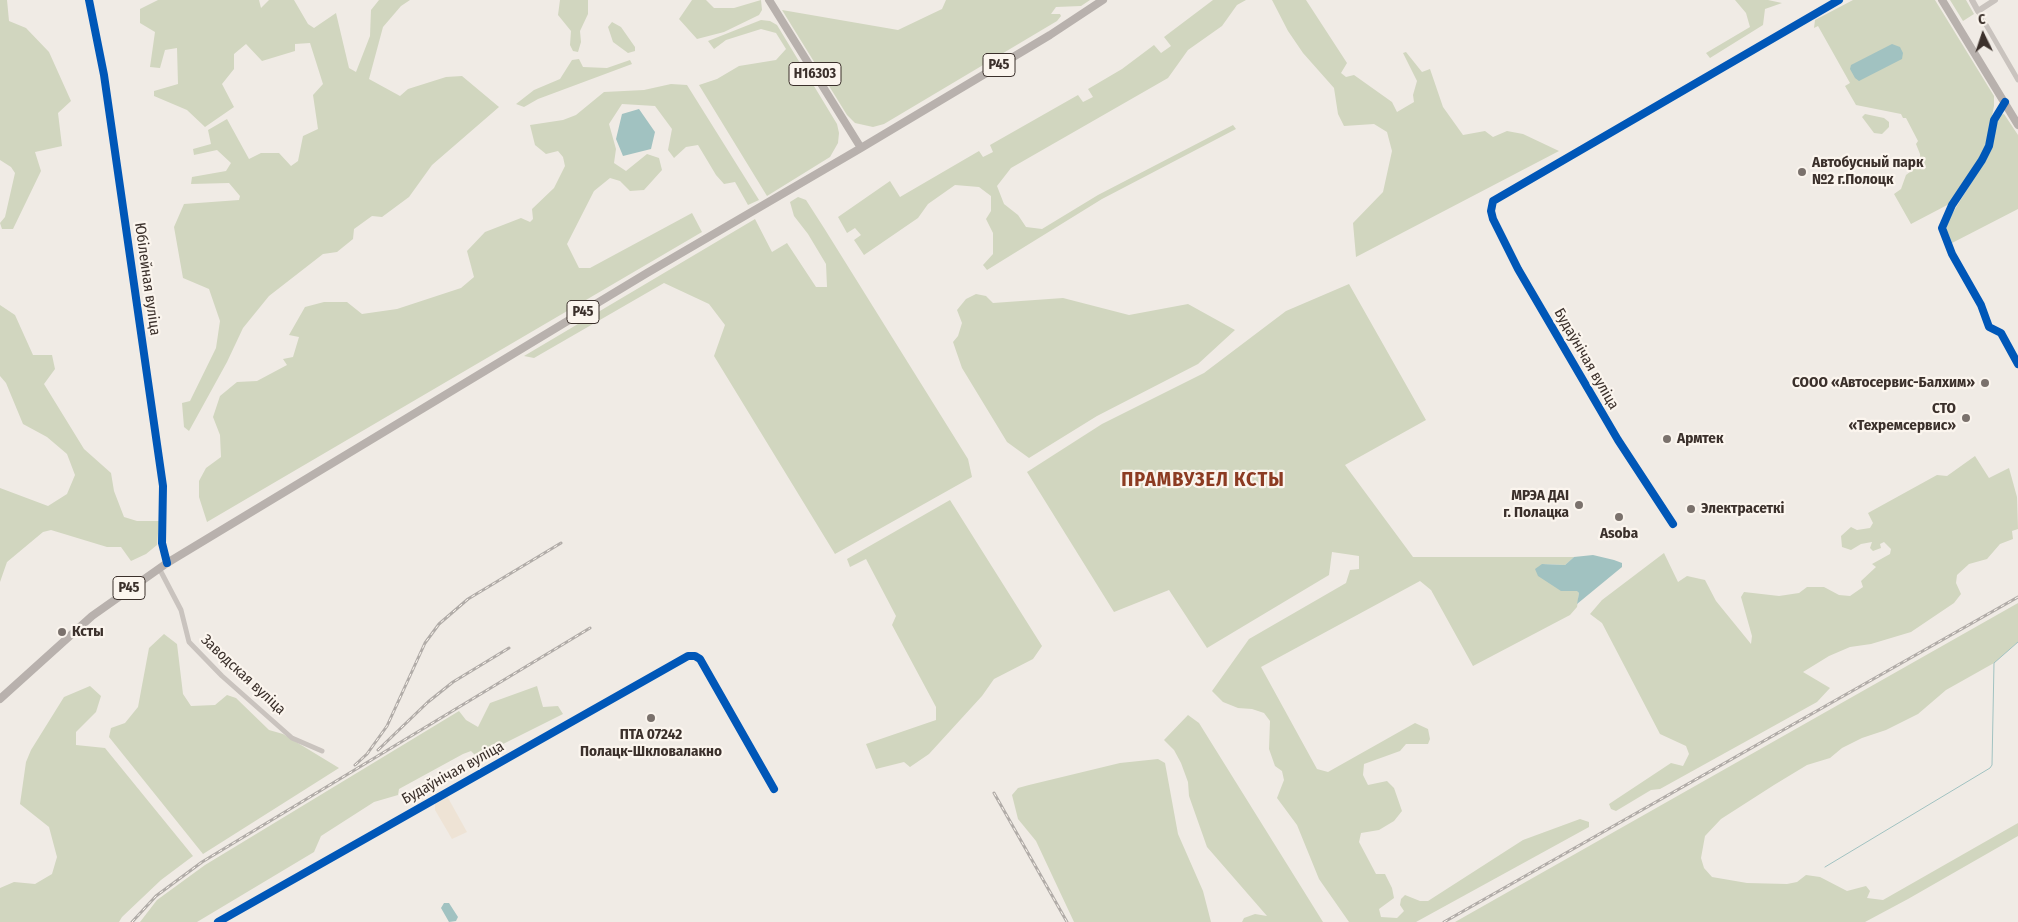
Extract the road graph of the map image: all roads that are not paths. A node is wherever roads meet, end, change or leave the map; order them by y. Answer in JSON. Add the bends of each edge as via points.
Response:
{"nodes":[{"id":1,"x":89,"y":0,"type":"edge"},
{"id":2,"x":769,"y":0,"type":"edge"},
{"id":3,"x":1103,"y":0,"type":"edge"},
{"id":4,"x":1839,"y":0,"type":"edge"},
{"id":5,"x":1942,"y":0,"type":"edge"},
{"id":6,"x":1972,"y":0,"type":"edge"},
{"id":7,"x":1995,"y":0,"type":"edge"},
{"id":8,"x":1978,"y":11,"type":"junction"},
{"id":9,"x":2018,"y":80,"type":"edge"},
{"id":10,"x":2005,"y":102,"type":"junction"},
{"id":11,"x":2018,"y":125,"type":"edge"},
{"id":12,"x":861,"y":148,"type":"junction"},
{"id":13,"x":2018,"y":364,"type":"edge"},
{"id":14,"x":1673,"y":524,"type":"dead end"},
{"id":15,"x":167,"y":563,"type":"junction"},
{"id":16,"x":159,"y":568,"type":"junction"},
{"id":17,"x":702,"y":661,"type":"joint"},
{"id":18,"x":0,"y":699,"type":"edge"},
{"id":19,"x":322,"y":751,"type":"dead end"},
{"id":20,"x":774,"y":789,"type":"dead end"},
{"id":21,"x":218,"y":922,"type":"edge"}],
"edges":[{"from":1,"to":15,"type":"street","name":"Юбілейная вуліца","via":[[105,84],[162,477],[162,543]]},
{"from":2,"to":12,"type":"main road","number":"Н16303"},
{"from":3,"to":12,"type":"main road","number":"Р45"},
{"from":4,"to":14,"type":"street","name":"Будаўнічая вуліца","via":[[1493,201],[1491,211],[1518,269],[1618,440]]},
{"from":5,"to":10,"type":"main road"},
{"from":6,"to":8,"type":"street"},
{"from":7,"to":8,"type":"street"},
{"from":8,"to":9,"type":"street"},
{"from":10,"to":11,"type":"main road"},
{"from":10,"to":13,"type":"street","via":[[1994,120],[1989,146],[1952,205],[1942,228],[1990,326],[2001,333]]},
{"from":12,"to":15,"type":"main road","number":"Р45","via":[[647,273]]},
{"from":15,"to":16,"type":"main road","number":"Р45"},
{"from":16,"to":18,"type":"main road","number":"Р45","via":[[92,616]]},
{"from":16,"to":19,"type":"street","name":"Заводская вуліца","via":[[180,610],[189,642],[292,738]]},
{"from":17,"to":20,"type":"street"},
{"from":17,"to":21,"type":"street","name":"Будаўнічая вуліца","via":[[688,656]]}]}
